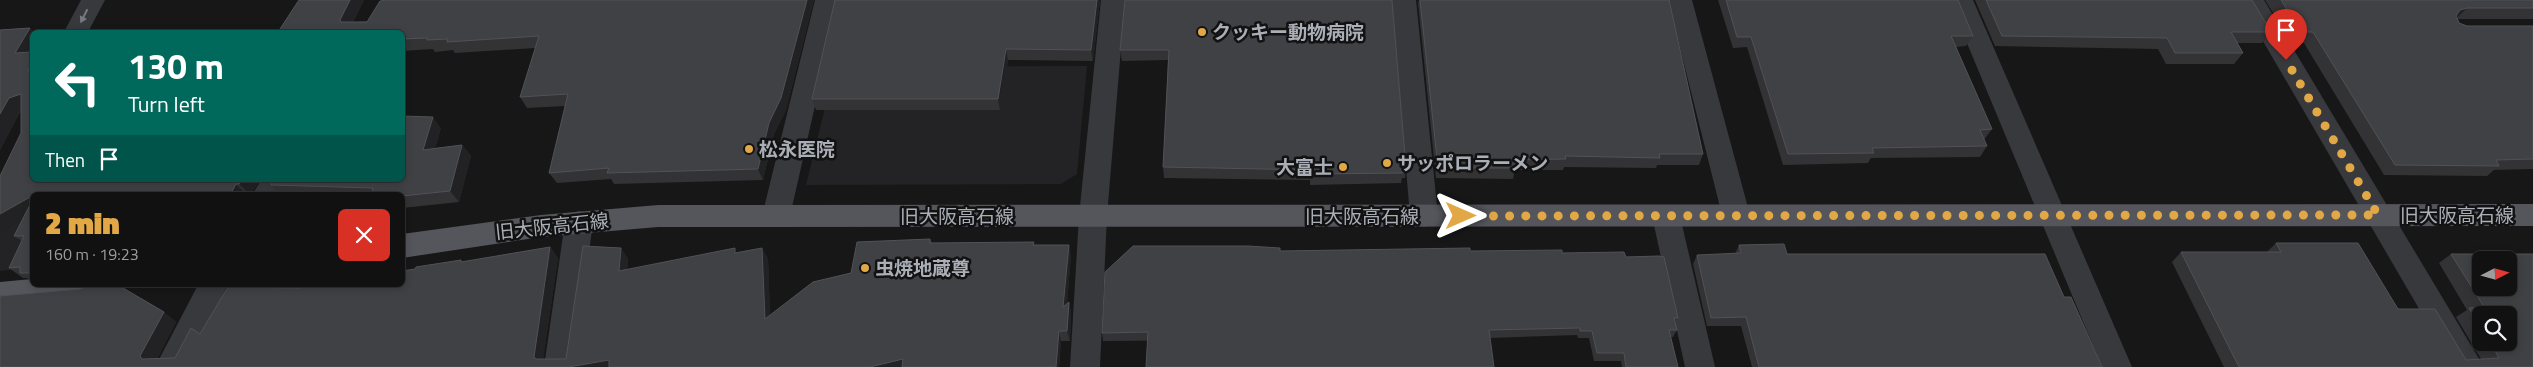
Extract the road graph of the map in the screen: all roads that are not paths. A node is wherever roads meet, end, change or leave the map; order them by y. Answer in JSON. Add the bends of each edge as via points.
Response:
{"nodes":[{"id":1,"x":93,"y":0,"type":"edge"},
{"id":2,"x":827,"y":0,"type":"edge"},
{"id":3,"x":1113,"y":0,"type":"edge"},
{"id":4,"x":1404,"y":0,"type":"edge"},
{"id":5,"x":1680,"y":0,"type":"edge"},
{"id":6,"x":1962,"y":0,"type":"edge"},
{"id":7,"x":2251,"y":0,"type":"edge"},
{"id":8,"x":77,"y":30,"type":"edge"},
{"id":9,"x":1736,"y":215,"type":"junction"},
{"id":10,"x":2378,"y":215,"type":"junction"},
{"id":11,"x":2533,"y":215,"type":"edge"},
{"id":12,"x":776,"y":216,"type":"junction"},
{"id":13,"x":1093,"y":216,"type":"junction"},
{"id":14,"x":1424,"y":216,"type":"junction"},
{"id":15,"x":1666,"y":216,"type":"junction"},
{"id":16,"x":2053,"y":216,"type":"junction"},
{"id":17,"x":579,"y":222,"type":"junction"},
{"id":18,"x":405,"y":246,"type":"edge"},
{"id":19,"x":72,"y":287,"type":"edge"},
{"id":20,"x":212,"y":287,"type":"edge"},
{"id":21,"x":0,"y":294,"type":"edge"},
{"id":22,"x":170,"y":367,"type":"edge"},
{"id":23,"x":559,"y":367,"type":"edge"},
{"id":24,"x":1085,"y":367,"type":"edge"},
{"id":25,"x":1700,"y":367,"type":"edge"},
{"id":26,"x":2116,"y":367,"type":"edge"},
{"id":27,"x":2469,"y":367,"type":"edge"}],
"edges":[{"from":1,"to":8,"type":"street","one_way":true},
{"from":2,"to":12,"type":"street"},
{"from":3,"to":13,"type":"street"},
{"from":4,"to":14,"type":"street"},
{"from":5,"to":9,"type":"street"},
{"from":6,"to":16,"type":"street"},
{"from":7,"to":10,"type":"street"},
{"from":9,"to":15,"type":"main road","name":"旧大阪高石線"},
{"from":9,"to":16,"type":"main road","name":"旧大阪高石線"},
{"from":10,"to":11,"type":"main road","name":"旧大阪高石線"},
{"from":10,"to":16,"type":"main road","name":"旧大阪高石線"},
{"from":10,"to":27,"type":"street"},
{"from":12,"to":13,"type":"main road","name":"旧大阪高石線"},
{"from":12,"to":17,"type":"main road","name":"旧大阪高石線","via":[[658,216]]},
{"from":13,"to":14,"type":"main road","name":"旧大阪高石線"},
{"from":13,"to":24,"type":"street"},
{"from":14,"to":15,"type":"main road","name":"旧大阪高石線"},
{"from":15,"to":25,"type":"street"},
{"from":16,"to":26,"type":"street"},
{"from":17,"to":18,"type":"main road","name":"旧大阪高石線"},
{"from":17,"to":23,"type":"street"},
{"from":19,"to":21,"type":"main road"},
{"from":20,"to":22,"type":"street"}]}
